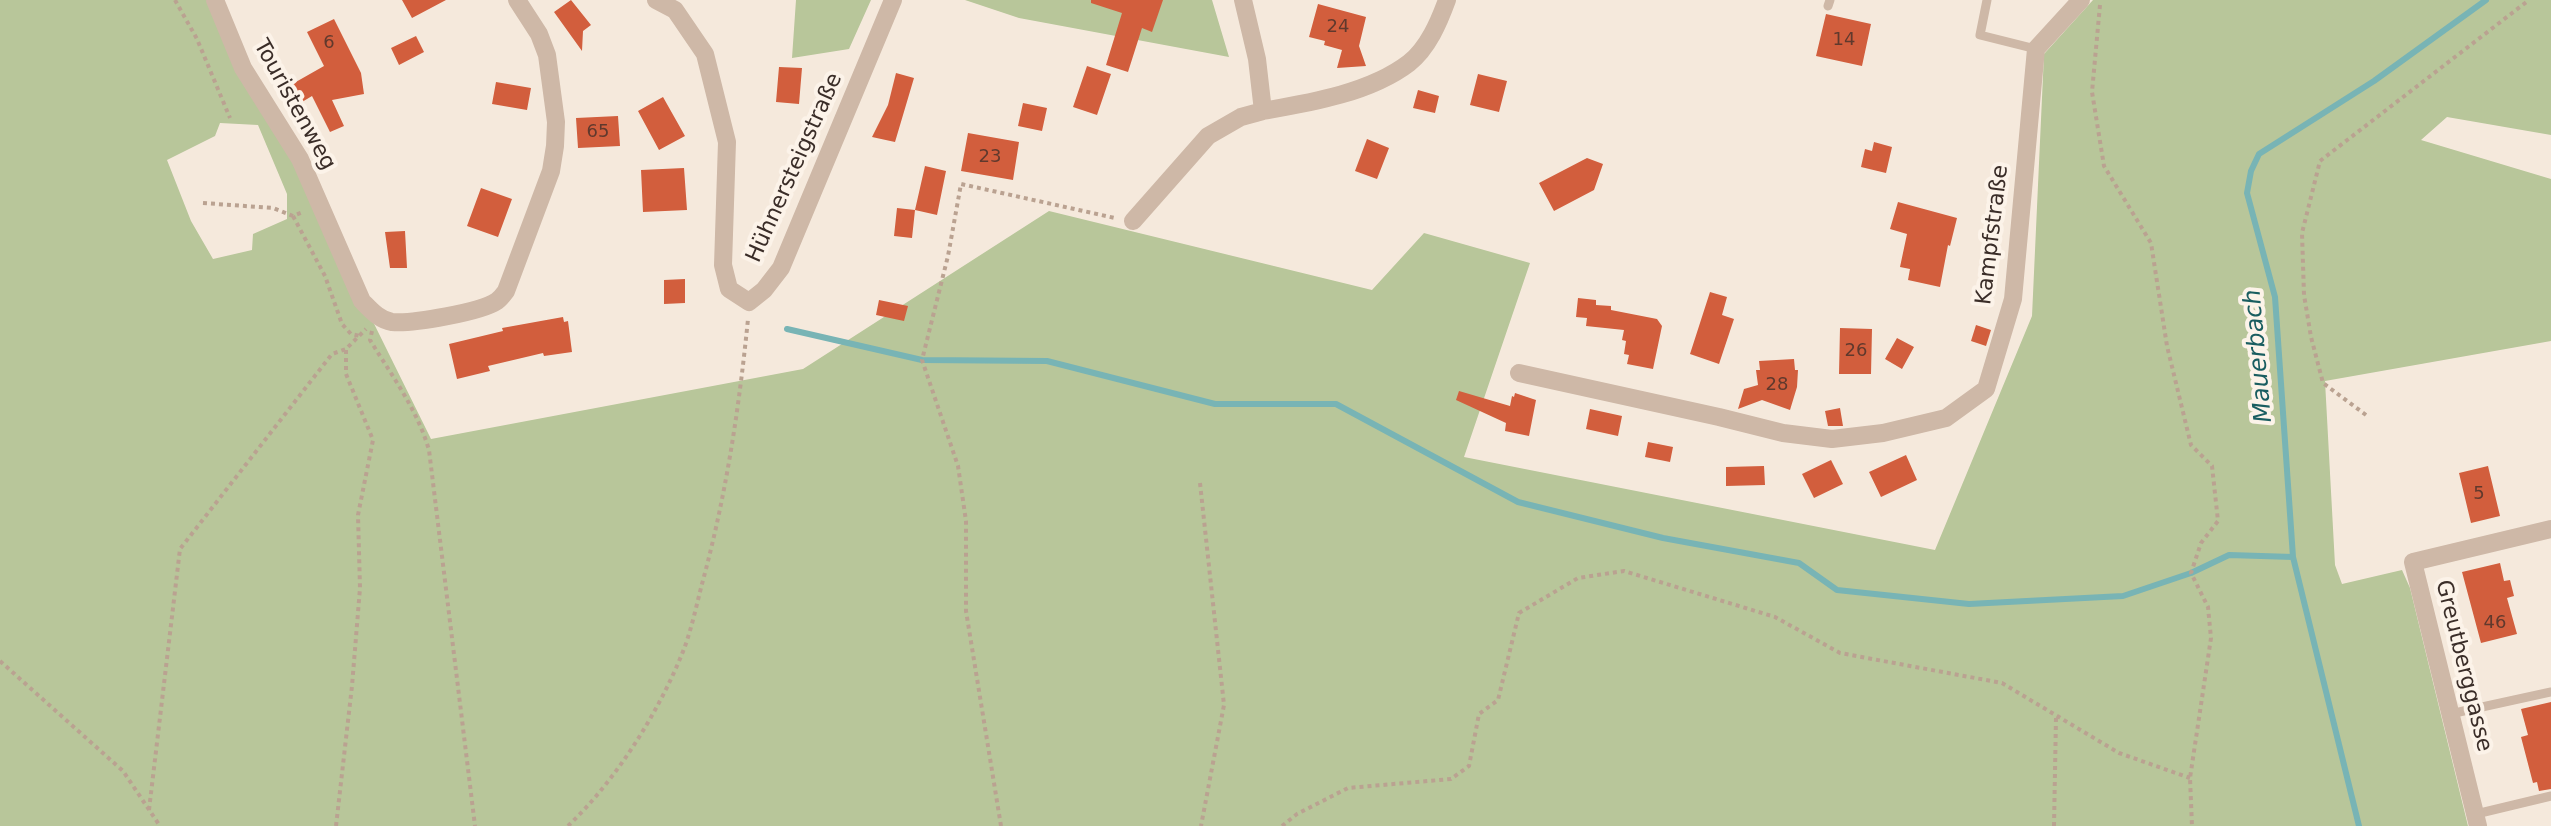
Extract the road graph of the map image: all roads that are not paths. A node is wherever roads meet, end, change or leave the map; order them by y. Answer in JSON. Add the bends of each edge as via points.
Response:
{"nodes":[{"id":1,"x":215,"y":0,"type":"edge"},
{"id":2,"x":517,"y":0,"type":"edge"},
{"id":3,"x":656,"y":0,"type":"edge"},
{"id":4,"x":893,"y":0,"type":"edge"},
{"id":5,"x":1243,"y":0,"type":"edge"},
{"id":6,"x":1447,"y":0,"type":"edge"},
{"id":7,"x":1987,"y":0,"type":"edge"},
{"id":8,"x":2081,"y":0,"type":"edge"},
{"id":9,"x":2036,"y":49,"type":"junction"},
{"id":10,"x":1263,"y":111,"type":"junction"},
{"id":11,"x":1133,"y":221,"type":"road end"},
{"id":12,"x":1519,"y":373,"type":"dead end"},
{"id":13,"x":2551,"y":529,"type":"edge"},
{"id":14,"x":2551,"y":692,"type":"edge"},
{"id":15,"x":2450,"y":714,"type":"junction"},
{"id":16,"x":2551,"y":796,"type":"edge"},
{"id":17,"x":2477,"y":820,"type":"edge"}],
"edges":[{"from":1,"to":2,"type":"street","name":"Touristenweg","via":[[243,68],[300,159],[362,301],[390,322],[427,320],[485,306],[506,291],[551,171],[556,122],[547,55]]},
{"from":3,"to":4,"type":"street","name":"Hühnersteigstraße","via":[[675,10],[705,54],[727,142],[723,265],[729,289],[749,302],[781,268]]},
{"from":5,"to":10,"type":"street"},
{"from":6,"to":10,"type":"street","via":[[1433,34],[1410,62],[1368,85],[1316,102]]},
{"from":7,"to":9,"type":"lane","via":[[1980,35]]},
{"from":8,"to":9,"type":"street"},
{"from":9,"to":12,"type":"street","name":"Kampfstraße","via":[[2013,299],[1986,389],[1946,418],[1832,439],[1783,433]]},
{"from":10,"to":11,"type":"street","via":[[1208,136]]},
{"from":13,"to":15,"type":"street","name":"Greutberggasse","via":[[2413,562]]},
{"from":14,"to":15,"type":"lane"},
{"from":15,"to":17,"type":"street","name":"Greutberggasse"},
{"from":16,"to":17,"type":"lane"}]}
